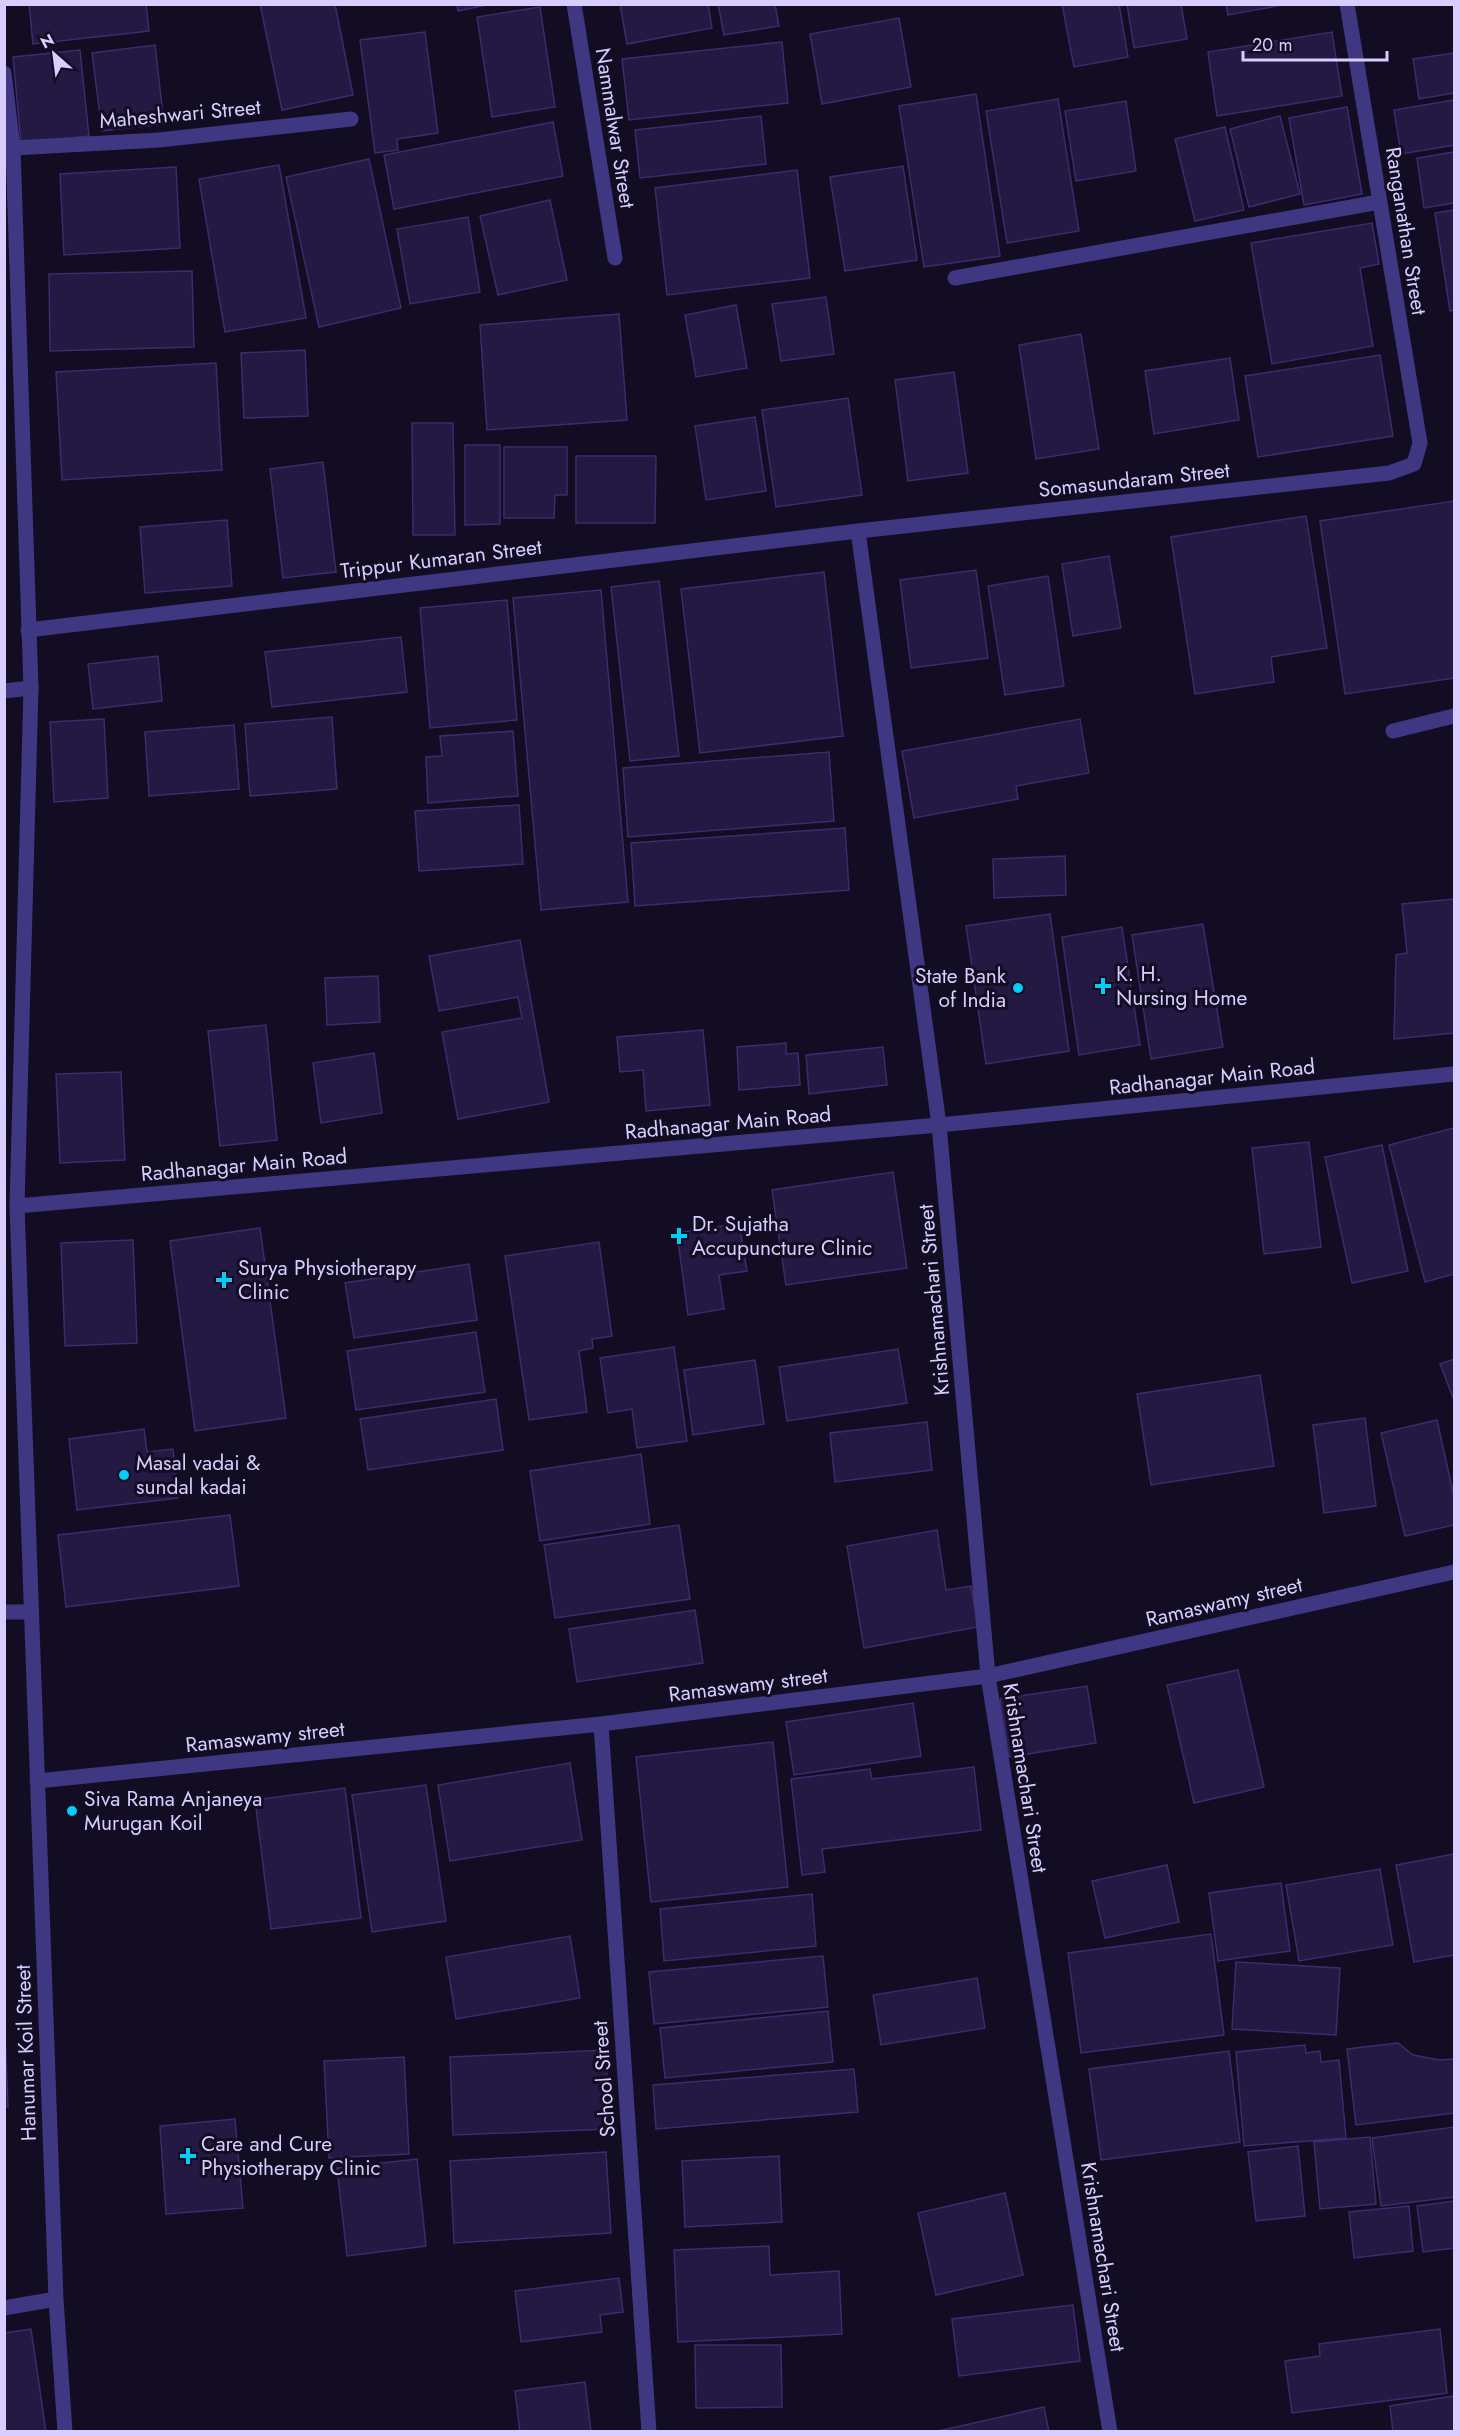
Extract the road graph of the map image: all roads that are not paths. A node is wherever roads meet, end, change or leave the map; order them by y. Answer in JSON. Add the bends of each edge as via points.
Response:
{"nodes":[{"id":1,"x":574,"y":4,"type":"edge"},
{"id":2,"x":1347,"y":4,"type":"edge"},
{"id":3,"x":4,"y":73,"type":"edge"},
{"id":4,"x":351,"y":119,"type":"dead end"},
{"id":5,"x":13,"y":148,"type":"junction"},
{"id":6,"x":1379,"y":202,"type":"junction"},
{"id":7,"x":615,"y":258,"type":"dead end"},
{"id":8,"x":955,"y":278,"type":"dead end"},
{"id":9,"x":1413,"y":464,"type":"joint"},
{"id":10,"x":858,"y":531,"type":"junction"},
{"id":11,"x":28,"y":630,"type":"junction"},
{"id":12,"x":31,"y":688,"type":"junction"},
{"id":13,"x":4,"y":691,"type":"edge"},
{"id":14,"x":1455,"y":716,"type":"edge"},
{"id":15,"x":1393,"y":731,"type":"dead end"},
{"id":16,"x":1455,"y":1074,"type":"edge"},
{"id":17,"x":939,"y":1125,"type":"junction"},
{"id":18,"x":11,"y":1206,"type":"edge"},
{"id":19,"x":1455,"y":1572,"type":"edge"},
{"id":20,"x":4,"y":1612,"type":"edge"},
{"id":21,"x":31,"y":1612,"type":"junction"},
{"id":22,"x":988,"y":1676,"type":"junction"},
{"id":23,"x":601,"y":1724,"type":"junction"},
{"id":24,"x":37,"y":1781,"type":"junction"},
{"id":25,"x":56,"y":2299,"type":"junction"},
{"id":26,"x":4,"y":2308,"type":"edge"},
{"id":27,"x":65,"y":2432,"type":"edge"},
{"id":28,"x":649,"y":2432,"type":"edge"},
{"id":29,"x":1110,"y":2432,"type":"edge"}],
"edges":[{"from":1,"to":7,"type":"street","name":"Nammalwar Street"},
{"from":2,"to":6,"type":"street","name":"Ranganathan Street"},
{"from":3,"to":5,"type":"street","name":"Hanumar Koil Street"},
{"from":4,"to":5,"type":"street","name":"Maheshwari Street","via":[[159,140]]},
{"from":5,"to":11,"type":"street","name":"Hanumar Koil Street"},
{"from":6,"to":8,"type":"street"},
{"from":6,"to":9,"type":"street","name":"Ranganathan Street","via":[[1419,443]]},
{"from":9,"to":10,"type":"street","name":"Somasundaram Street","via":[[1389,473]]},
{"from":10,"to":11,"type":"street","name":"Trippur Kumaran Street"},
{"from":10,"to":17,"type":"street","name":"Krishnamachari Street"},
{"from":11,"to":12,"type":"street","name":"Hanumar Koil Street"},
{"from":12,"to":13,"type":"street"},
{"from":12,"to":18,"type":"street","name":"Hanumar Koil Street"},
{"from":14,"to":15,"type":"street"},
{"from":16,"to":17,"type":"street","name":"Radhanagar Main Road"},
{"from":17,"to":18,"type":"street","name":"Radhanagar Main Road"},
{"from":17,"to":22,"type":"street","name":"Krishnamachari Street"},
{"from":18,"to":21,"type":"street","name":"Hanumar Koil Street"},
{"from":19,"to":22,"type":"street","name":"Ramaswamy street"},
{"from":20,"to":21,"type":"street"},
{"from":21,"to":24,"type":"street","name":"Hanumar Koil Street"},
{"from":22,"to":23,"type":"street","name":"Ramaswamy street"},
{"from":22,"to":29,"type":"street","name":"Krishnamachari Street"},
{"from":23,"to":24,"type":"street","name":"Ramaswamy street"},
{"from":23,"to":28,"type":"street","name":"School Street"},
{"from":24,"to":25,"type":"street","name":"Hanumar Koil Street"},
{"from":25,"to":26,"type":"street"},
{"from":25,"to":27,"type":"street","name":"Hanumar Koil Street"}]}
